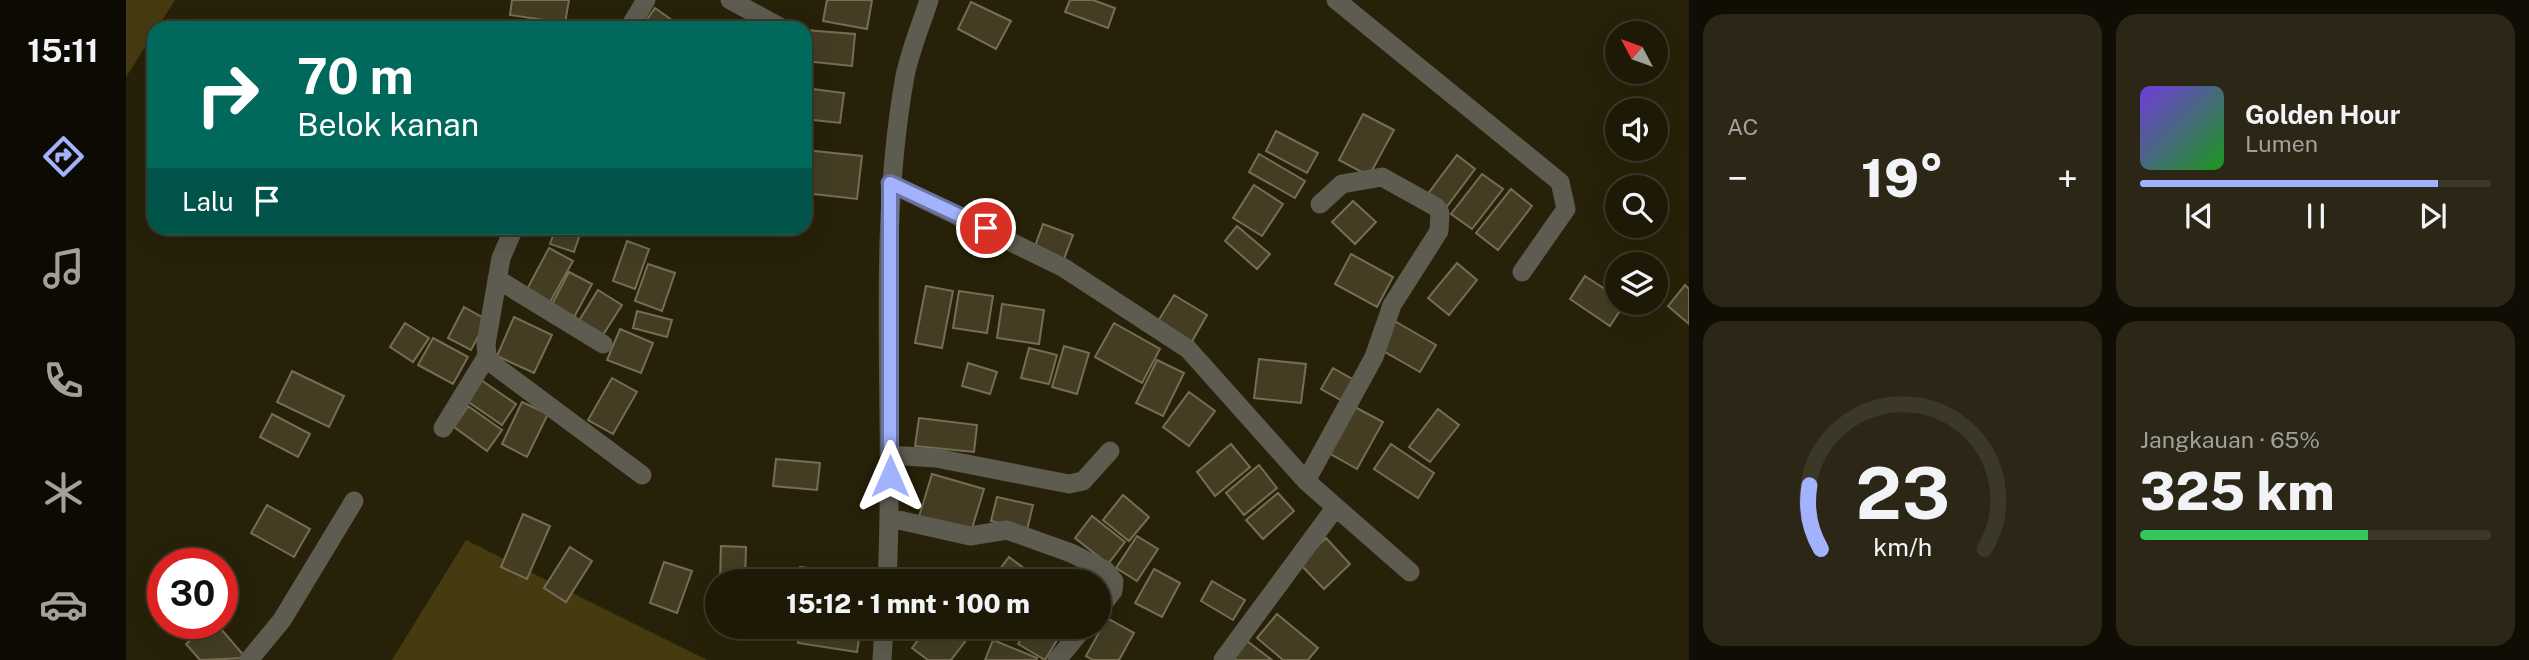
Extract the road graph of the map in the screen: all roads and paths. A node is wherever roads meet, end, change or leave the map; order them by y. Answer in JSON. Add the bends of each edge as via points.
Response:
{"nodes":[{"id":1,"x":646,"y":0,"type":"edge"},
{"id":2,"x":730,"y":0,"type":"edge"},
{"id":3,"x":929,"y":0,"type":"edge"},
{"id":4,"x":1336,"y":0,"type":"edge"},
{"id":5,"x":633,"y":21,"type":"edge"},
{"id":6,"x":768,"y":21,"type":"edge"},
{"id":7,"x":890,"y":183,"type":"junction"},
{"id":8,"x":1320,"y":204,"type":"dead end"},
{"id":9,"x":511,"y":235,"type":"edge"},
{"id":10,"x":1522,"y":272,"type":"dead end"},
{"id":11,"x":497,"y":279,"type":"junction"},
{"id":12,"x":603,"y":344,"type":"dead end"},
{"id":13,"x":487,"y":356,"type":"junction"},
{"id":14,"x":443,"y":428,"type":"dead end"},
{"id":15,"x":1110,"y":451,"type":"dead end"},
{"id":16,"x":889,"y":455,"type":"junction"},
{"id":17,"x":642,"y":475,"type":"dead end"},
{"id":18,"x":1306,"y":481,"type":"junction"},
{"id":19,"x":354,"y":502,"type":"dead end"},
{"id":20,"x":1335,"y":508,"type":"junction"},
{"id":21,"x":890,"y":518,"type":"junction"},
{"id":22,"x":888,"y":569,"type":"edge"},
{"id":23,"x":1103,"y":569,"type":"edge"},
{"id":24,"x":1410,"y":572,"type":"dead end"},
{"id":25,"x":1111,"y":577,"type":"edge"},
{"id":26,"x":1111,"y":594,"type":"edge"},
{"id":27,"x":883,"y":639,"type":"edge"},
{"id":28,"x":1074,"y":639,"type":"edge"},
{"id":29,"x":249,"y":660,"type":"edge"},
{"id":30,"x":882,"y":660,"type":"edge"},
{"id":31,"x":1057,"y":660,"type":"edge"},
{"id":32,"x":1223,"y":660,"type":"edge"}],
"edges":[{"from":1,"to":5,"type":"street"},
{"from":2,"to":6,"type":"street"},
{"from":3,"to":7,"type":"street","via":[[905,74]]},
{"from":4,"to":10,"type":"street","via":[[1560,182],[1566,209]]},
{"from":7,"to":16,"type":"street"},
{"from":7,"to":18,"type":"street","via":[[1064,268],[1188,349]]},
{"from":8,"to":18,"type":"street","via":[[1342,184],[1382,177],[1436,207],[1441,219],[1439,230],[1392,305],[1374,357]]},
{"from":9,"to":11,"type":"street"},
{"from":11,"to":12,"type":"street"},
{"from":11,"to":13,"type":"street"},
{"from":13,"to":14,"type":"street"},
{"from":13,"to":17,"type":"street"},
{"from":15,"to":16,"type":"street","via":[[1083,481],[1069,484],[936,458]]},
{"from":16,"to":21,"type":"street"},
{"from":18,"to":20,"type":"street"},
{"from":19,"to":29,"type":"street","via":[[282,620]]},
{"from":20,"to":24,"type":"street"},
{"from":20,"to":32,"type":"street"},
{"from":21,"to":22,"type":"street"},
{"from":21,"to":23,"type":"street","via":[[970,536],[1007,530]]},
{"from":25,"to":26,"type":"street"},
{"from":27,"to":30,"type":"street"},
{"from":28,"to":31,"type":"street"}]}
